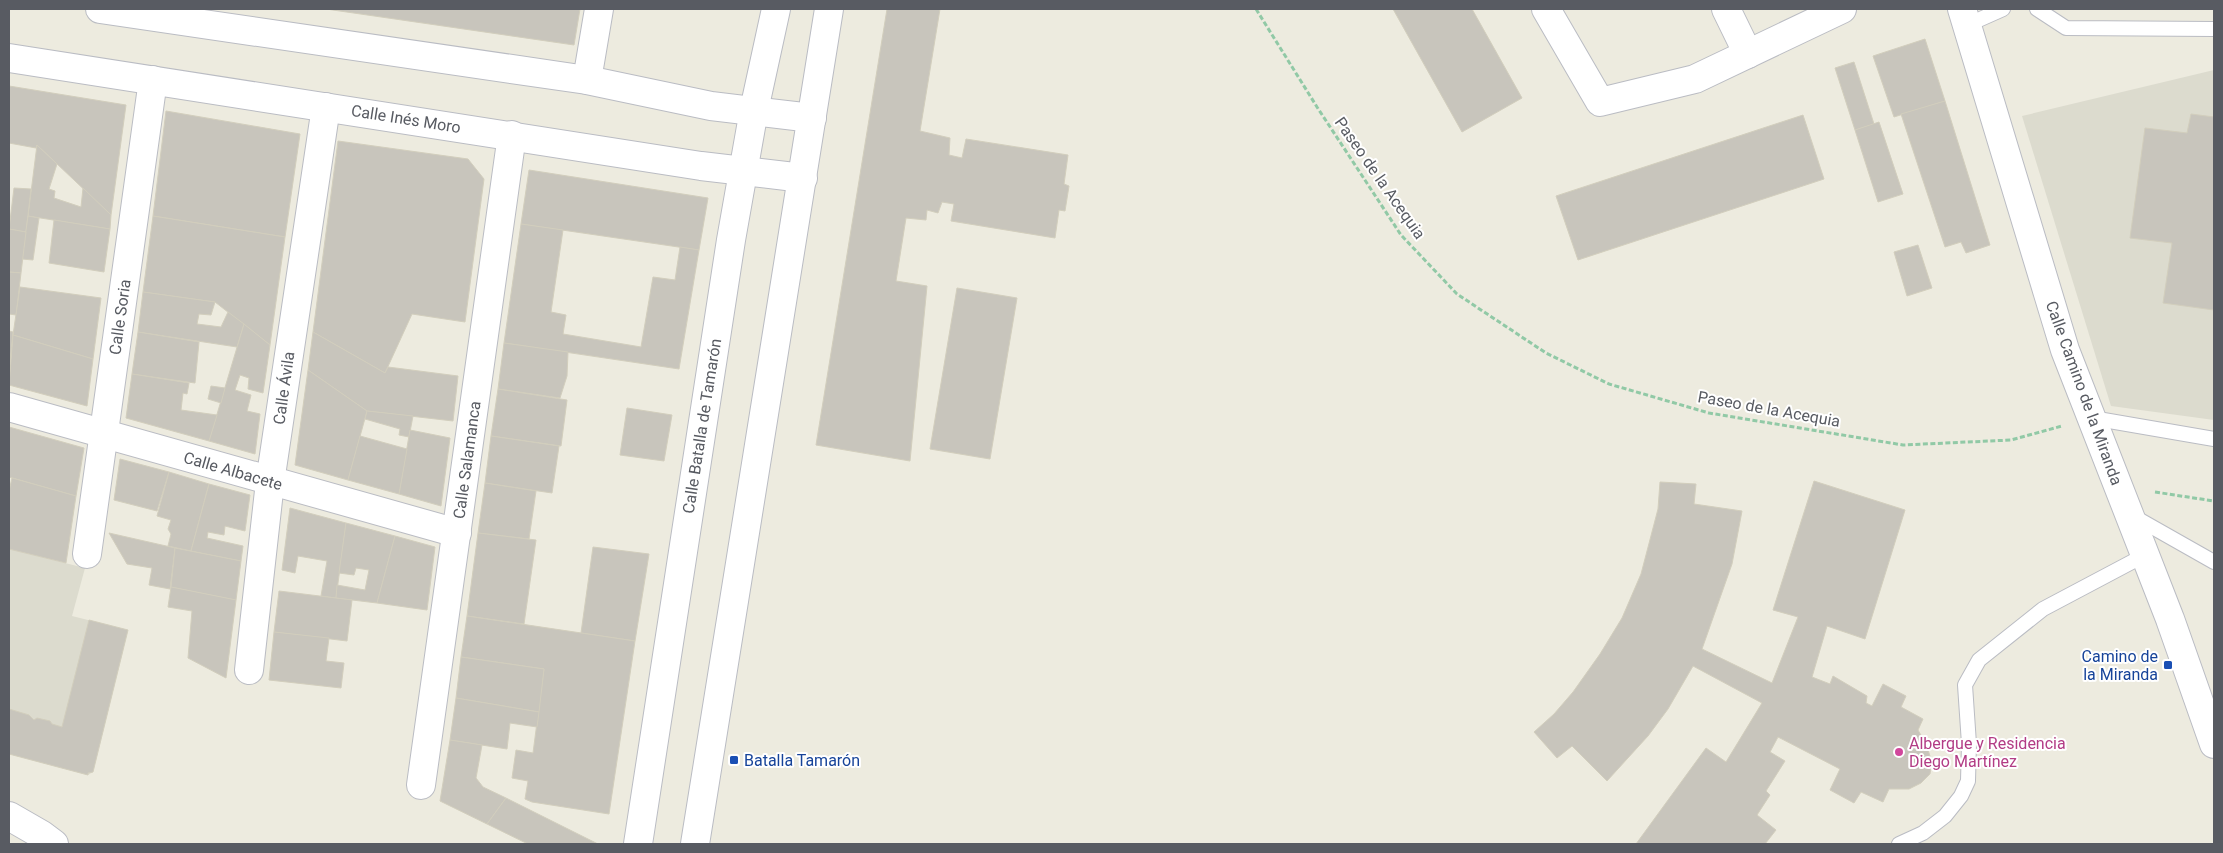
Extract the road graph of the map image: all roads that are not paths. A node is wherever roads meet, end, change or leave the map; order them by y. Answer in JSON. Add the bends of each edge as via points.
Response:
{"nodes":[{"id":1,"x":100,"y":9,"type":"edge"},
{"id":2,"x":598,"y":9,"type":"edge"},
{"id":3,"x":776,"y":9,"type":"edge"},
{"id":4,"x":829,"y":9,"type":"edge"},
{"id":5,"x":1546,"y":9,"type":"edge"},
{"id":6,"x":1726,"y":9,"type":"edge"},
{"id":7,"x":1842,"y":9,"type":"edge"},
{"id":8,"x":2003,"y":9,"type":"edge"},
{"id":9,"x":2037,"y":9,"type":"edge"},
{"id":10,"x":1964,"y":17,"type":"edge"},
{"id":11,"x":2214,"y":29,"type":"edge"},
{"id":12,"x":1748,"y":54,"type":"junction"},
{"id":13,"x":9,"y":58,"type":"edge"},
{"id":14,"x":153,"y":80,"type":"junction"},
{"id":15,"x":587,"y":80,"type":"junction"},
{"id":16,"x":326,"y":107,"type":"junction"},
{"id":17,"x":754,"y":110,"type":"junction"},
{"id":18,"x":812,"y":118,"type":"junction"},
{"id":19,"x":512,"y":135,"type":"junction"},
{"id":20,"x":743,"y":170,"type":"junction"},
{"id":21,"x":803,"y":178,"type":"junction"},
{"id":22,"x":9,"y":407,"type":"edge"},
{"id":23,"x":2092,"y":418,"type":"junction"},
{"id":24,"x":104,"y":435,"type":"junction"},
{"id":25,"x":2214,"y":439,"type":"edge"},
{"id":26,"x":270,"y":482,"type":"junction"},
{"id":27,"x":2129,"y":513,"type":"junction"},
{"id":28,"x":457,"y":533,"type":"junction"},
{"id":29,"x":87,"y":554,"type":"dead end"},
{"id":30,"x":2145,"y":555,"type":"junction"},
{"id":31,"x":2214,"y":562,"type":"edge"},
{"id":32,"x":249,"y":670,"type":"dead end"},
{"id":33,"x":2214,"y":744,"type":"edge"},
{"id":34,"x":421,"y":784,"type":"dead end"},
{"id":35,"x":9,"y":816,"type":"edge"},
{"id":36,"x":54,"y":844,"type":"edge"},
{"id":37,"x":638,"y":844,"type":"edge"},
{"id":38,"x":695,"y":844,"type":"edge"},
{"id":39,"x":1899,"y":844,"type":"edge"}],
"edges":[{"from":1,"to":15,"type":"street"},
{"from":2,"to":15,"type":"street"},
{"from":3,"to":17,"type":"street","name":"Calle Batalla de Tamarón"},
{"from":4,"to":18,"type":"street"},
{"from":5,"to":12,"type":"street","via":[[1600,102],[1694,79]]},
{"from":6,"to":12,"type":"street"},
{"from":7,"to":12,"type":"street"},
{"from":8,"to":10,"type":"lane"},
{"from":9,"to":11,"type":"lane","via":[[2066,28]]},
{"from":10,"to":23,"type":"street","name":"Calle Camino de la Miranda","via":[[2065,350]]},
{"from":13,"to":14,"type":"street","name":"Calle Inés Moro"},
{"from":14,"to":16,"type":"street","name":"Calle Inés Moro"},
{"from":14,"to":24,"type":"street","name":"Calle Soria"},
{"from":15,"to":17,"type":"street","via":[[711,106]]},
{"from":16,"to":19,"type":"street","name":"Calle Inés Moro"},
{"from":16,"to":26,"type":"street","name":"Calle Ávila"},
{"from":17,"to":18,"type":"street"},
{"from":17,"to":20,"type":"street","name":"Calle Batalla de Tamarón"},
{"from":18,"to":21,"type":"street"},
{"from":19,"to":20,"type":"street","name":"Calle Inés Moro"},
{"from":19,"to":28,"type":"street","name":"Calle Salamanca"},
{"from":20,"to":21,"type":"street","name":"Calle Inés Moro"},
{"from":20,"to":37,"type":"street","name":"Calle Batalla de Tamarón"},
{"from":21,"to":38,"type":"street"},
{"from":22,"to":24,"type":"street","name":"Calle Albacete"},
{"from":23,"to":25,"type":"lane"},
{"from":23,"to":27,"type":"street","name":"Calle Camino de la Miranda"},
{"from":24,"to":26,"type":"street","name":"Calle Albacete"},
{"from":24,"to":29,"type":"street","name":"Calle Soria"},
{"from":26,"to":28,"type":"street","name":"Calle Albacete"},
{"from":26,"to":32,"type":"street","name":"Calle Ávila"},
{"from":27,"to":30,"type":"street","name":"Calle Camino de la Miranda"},
{"from":27,"to":31,"type":"lane"},
{"from":28,"to":34,"type":"street","name":"Calle Salamanca"},
{"from":30,"to":33,"type":"street","name":"Calle Camino de la Miranda"},
{"from":30,"to":39,"type":"lane","via":[[2043,609],[1979,660],[1965,686],[1968,781],[1945,816],[1923,833]]},
{"from":35,"to":36,"type":"street"}]}
